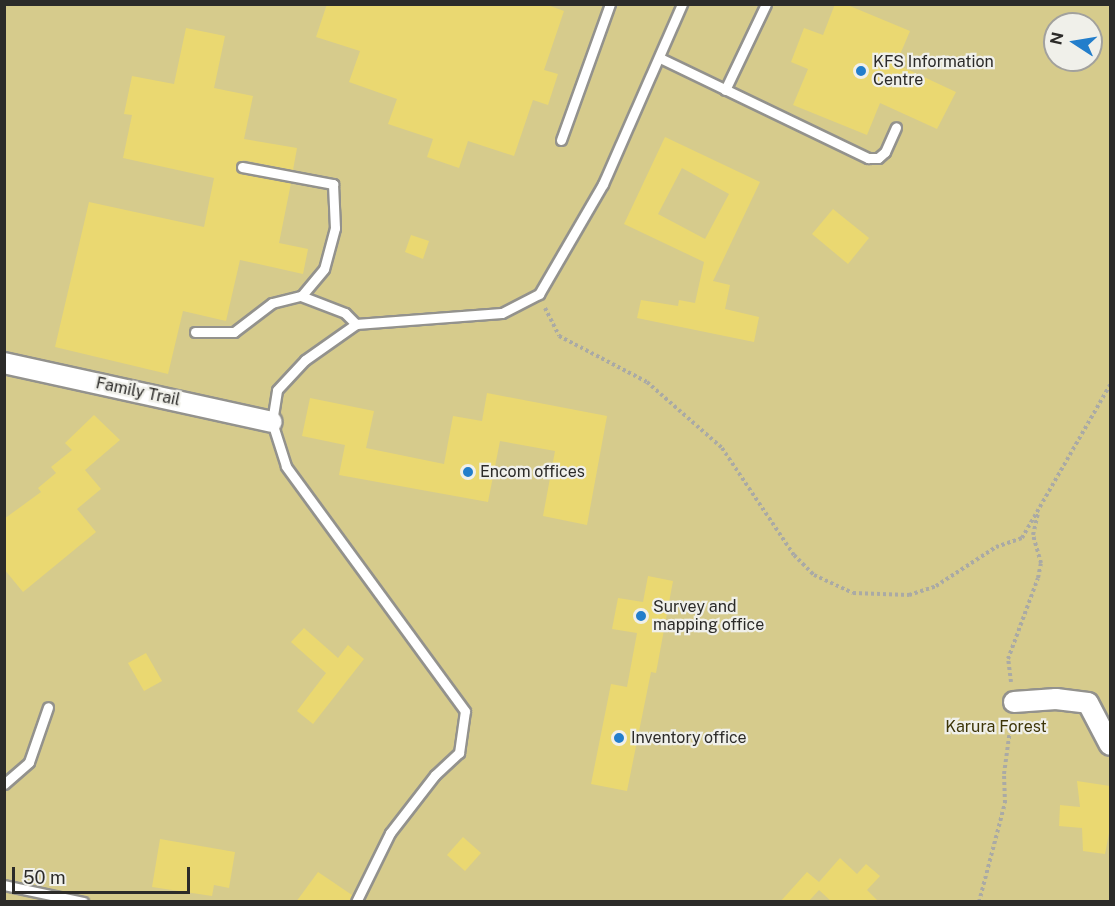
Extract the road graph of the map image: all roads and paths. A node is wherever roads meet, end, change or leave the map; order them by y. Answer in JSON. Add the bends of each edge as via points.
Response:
{"nodes":[{"id":1,"x":610,"y":4,"type":"edge"},
{"id":2,"x":682,"y":4,"type":"edge"},
{"id":3,"x":766,"y":4,"type":"edge"},
{"id":4,"x":660,"y":58,"type":"junction"},
{"id":5,"x":725,"y":90,"type":"junction"},
{"id":6,"x":896,"y":127,"type":"dead end"},
{"id":7,"x":561,"y":140,"type":"dead end"},
{"id":8,"x":242,"y":167,"type":"dead end"},
{"id":9,"x":539,"y":294,"type":"junction"},
{"id":10,"x":301,"y":296,"type":"junction"},
{"id":11,"x":356,"y":324,"type":"junction"},
{"id":12,"x":195,"y":332,"type":"dead end"},
{"id":13,"x":4,"y":363,"type":"edge"},
{"id":14,"x":1110,"y":385,"type":"edge"},
{"id":15,"x":272,"y":422,"type":"junction"},
{"id":16,"x":1014,"y":702,"type":"dead end"},
{"id":17,"x":48,"y":708,"type":"dead end"},
{"id":18,"x":1110,"y":745,"type":"edge"},
{"id":19,"x":4,"y":784,"type":"edge"},
{"id":20,"x":4,"y":885,"type":"edge"},
{"id":21,"x":82,"y":902,"type":"edge"},
{"id":22,"x":356,"y":902,"type":"edge"}],
"edges":[{"from":1,"to":7,"type":"lane"},
{"from":2,"to":4,"type":"lane"},
{"from":3,"to":5,"type":"lane"},
{"from":4,"to":5,"type":"lane"},
{"from":4,"to":9,"type":"lane","via":[[603,184]]},
{"from":5,"to":6,"type":"lane","via":[[868,158],[878,158],[885,152]]},
{"from":8,"to":10,"type":"lane","via":[[333,184],[335,228],[324,269]]},
{"from":9,"to":11,"type":"lane","via":[[502,313]]},
{"from":9,"to":14,"type":"path","via":[[559,336],[647,382],[722,448],[807,568],[852,593],[918,592],[936,586],[996,547],[1022,538]]},
{"from":10,"to":11,"type":"lane","via":[[345,313]]},
{"from":10,"to":12,"type":"lane","via":[[272,303],[234,332]]},
{"from":11,"to":15,"type":"lane","via":[[305,360],[278,390]]},
{"from":13,"to":15,"type":"street","name":"Family Trail"},
{"from":15,"to":22,"type":"lane","via":[[286,466],[465,711],[459,753],[435,775],[390,833]]},
{"from":16,"to":18,"type":"street","via":[[1056,699],[1088,703]]},
{"from":17,"to":19,"type":"lane","via":[[29,762]]},
{"from":20,"to":21,"type":"lane"}]}
